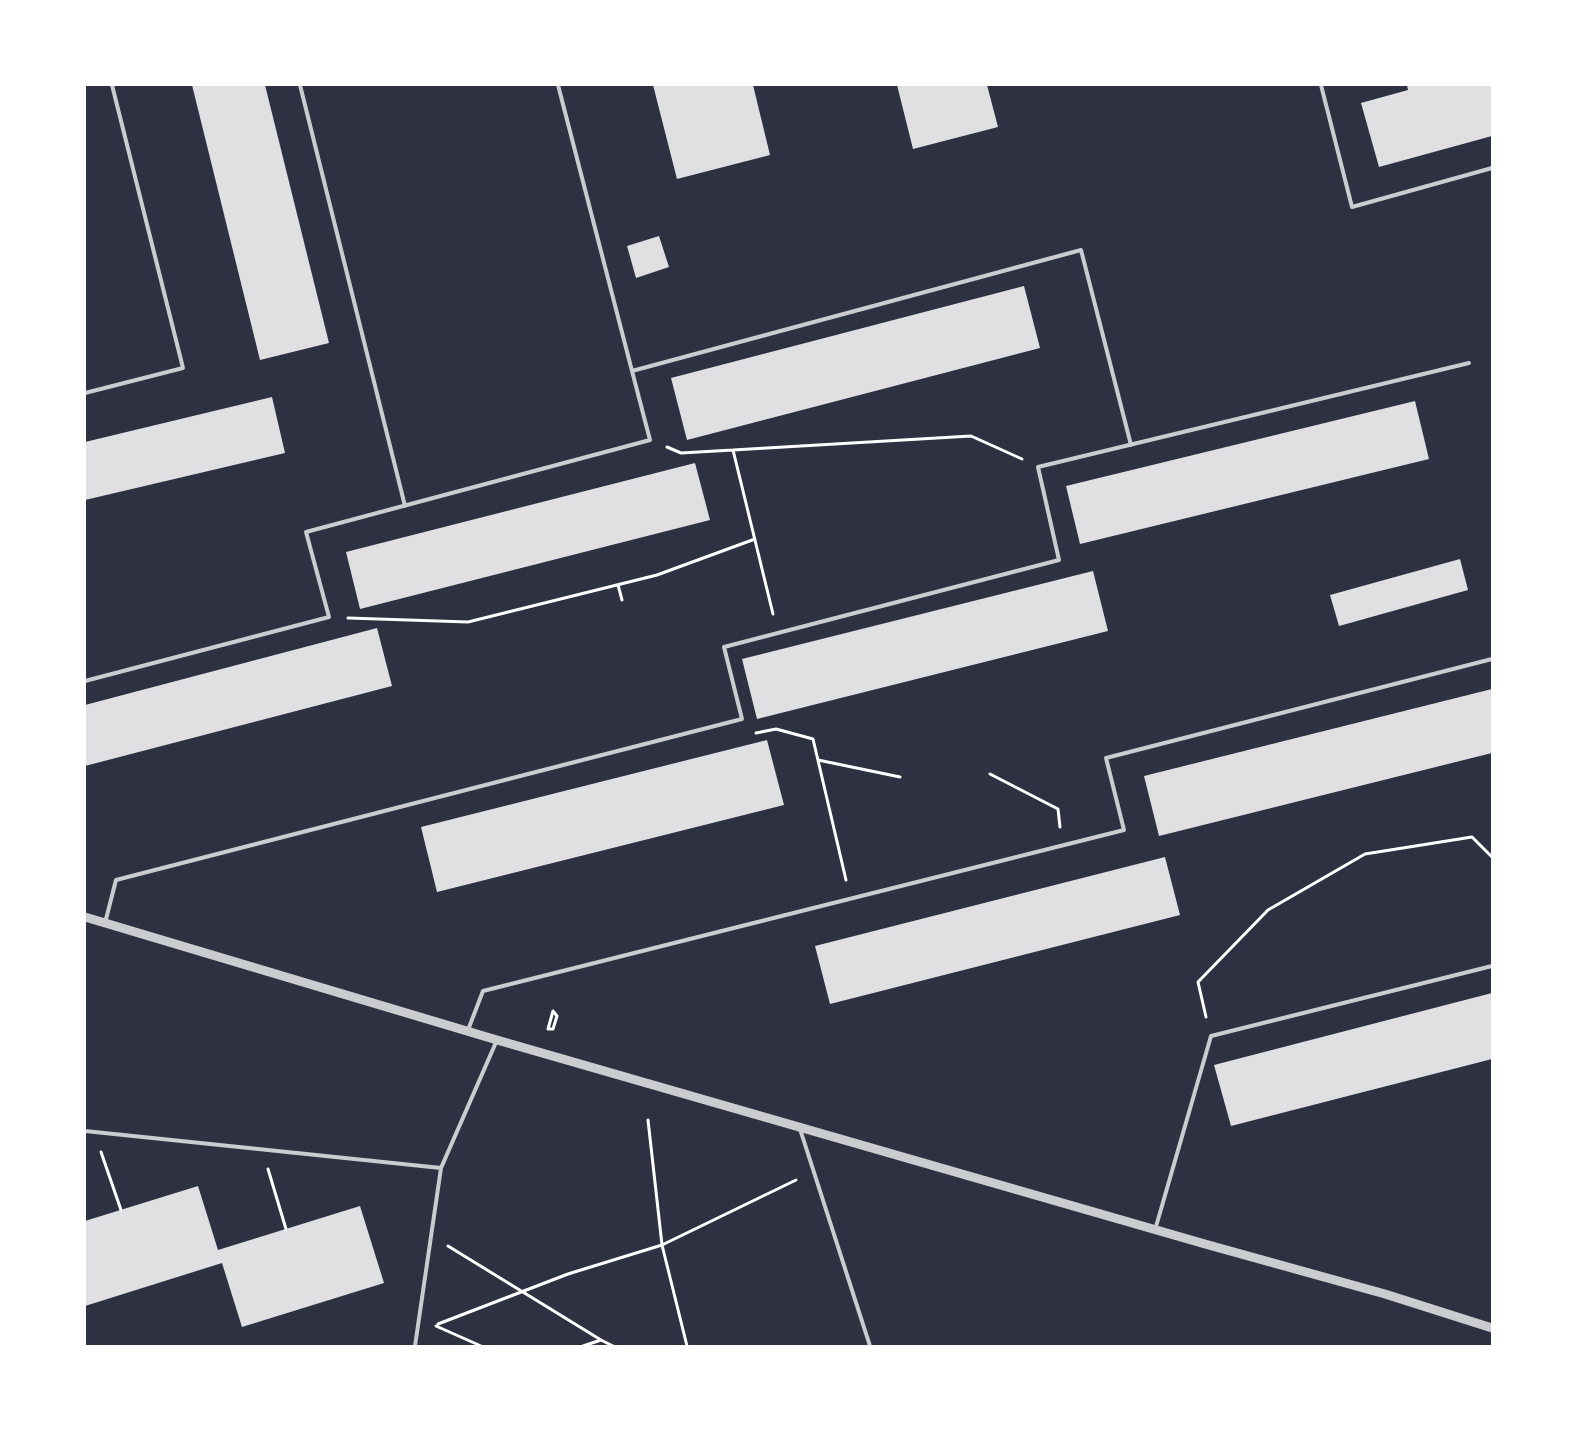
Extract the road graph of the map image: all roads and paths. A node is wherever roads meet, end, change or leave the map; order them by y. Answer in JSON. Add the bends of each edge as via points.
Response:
{"nodes":[{"id":1,"x":112,"y":85,"type":"edge"},
{"id":2,"x":300,"y":85,"type":"edge"},
{"id":3,"x":558,"y":85,"type":"edge"},
{"id":4,"x":1321,"y":85,"type":"edge"},
{"id":5,"x":1492,"y":168,"type":"edge"},
{"id":6,"x":1469,"y":363,"type":"dead end"},
{"id":7,"x":632,"y":371,"type":"junction"},
{"id":8,"x":85,"y":393,"type":"edge"},
{"id":9,"x":650,"y":440,"type":"junction"},
{"id":10,"x":1131,"y":445,"type":"junction"},
{"id":11,"x":732,"y":450,"type":"junction"},
{"id":12,"x":1038,"y":467,"type":"junction"},
{"id":13,"x":405,"y":506,"type":"junction"},
{"id":14,"x":755,"y":539,"type":"junction"},
{"id":15,"x":618,"y":585,"type":"junction"},
{"id":16,"x":622,"y":600,"type":"dead end"},
{"id":17,"x":328,"y":617,"type":"junction"},
{"id":18,"x":778,"y":633,"type":"junction"},
{"id":19,"x":1492,"y":658,"type":"edge"},
{"id":20,"x":85,"y":681,"type":"edge"},
{"id":21,"x":742,"y":719,"type":"junction"},
{"id":22,"x":818,"y":760,"type":"junction"},
{"id":23,"x":990,"y":774,"type":"dead end"},
{"id":24,"x":900,"y":778,"type":"dead end"},
{"id":25,"x":1058,"y":809,"type":"dead end"},
{"id":26,"x":1492,"y":857,"type":"edge"},
{"id":27,"x":850,"y":899,"type":"junction"},
{"id":28,"x":85,"y":917,"type":"edge"},
{"id":29,"x":105,"y":923,"type":"junction"},
{"id":30,"x":1492,"y":966,"type":"edge"},
{"id":31,"x":548,"y":1029,"type":"joint"},
{"id":32,"x":468,"y":1030,"type":"junction"},
{"id":33,"x":1211,"y":1036,"type":"junction"},
{"id":34,"x":496,"y":1040,"type":"junction"},
{"id":35,"x":648,"y":1120,"type":"dead end"},
{"id":36,"x":800,"y":1127,"type":"junction"},
{"id":37,"x":85,"y":1131,"type":"edge"},
{"id":38,"x":94,"y":1132,"type":"junction"},
{"id":39,"x":262,"y":1150,"type":"junction"},
{"id":40,"x":441,"y":1168,"type":"junction"},
{"id":41,"x":814,"y":1171,"type":"junction"},
{"id":42,"x":121,"y":1210,"type":"dead end"},
{"id":43,"x":286,"y":1229,"type":"dead end"},
{"id":44,"x":1155,"y":1230,"type":"junction"},
{"id":45,"x":432,"y":1236,"type":"junction"},
{"id":46,"x":662,"y":1245,"type":"junction"},
{"id":47,"x":523,"y":1292,"type":"junction"},
{"id":48,"x":1492,"y":1328,"type":"edge"},
{"id":49,"x":601,"y":1340,"type":"junction"},
{"id":50,"x":416,"y":1346,"type":"edge"},
{"id":51,"x":481,"y":1346,"type":"edge"},
{"id":52,"x":583,"y":1346,"type":"edge"},
{"id":53,"x":613,"y":1346,"type":"edge"},
{"id":54,"x":687,"y":1346,"type":"edge"},
{"id":55,"x":870,"y":1346,"type":"edge"}],
"edges":[{"from":1,"to":8,"type":"lane","via":[[183,368]]},
{"from":2,"to":13,"type":"lane"},
{"from":3,"to":7,"type":"lane"},
{"from":4,"to":5,"type":"lane","via":[[1352,207]]},
{"from":6,"to":10,"type":"lane"},
{"from":7,"to":9,"type":"lane"},
{"from":7,"to":10,"type":"lane","via":[[1080,250]]},
{"from":9,"to":11,"type":"path","via":[[681,453]]},
{"from":9,"to":13,"type":"lane"},
{"from":10,"to":12,"type":"lane"},
{"from":11,"to":12,"type":"path","via":[[971,436]]},
{"from":11,"to":14,"type":"path"},
{"from":12,"to":18,"type":"lane","via":[[1059,560]]},
{"from":13,"to":17,"type":"lane","via":[[306,532]]},
{"from":14,"to":15,"type":"path","via":[[657,575]]},
{"from":14,"to":18,"type":"path"},
{"from":15,"to":16,"type":"path"},
{"from":15,"to":17,"type":"path","via":[[468,622]]},
{"from":17,"to":20,"type":"lane"},
{"from":18,"to":21,"type":"lane","via":[[724,647]]},
{"from":19,"to":27,"type":"lane","via":[[1106,758],[1124,830]]},
{"from":21,"to":22,"type":"path","via":[[753,733],[776,729],[813,739]]},
{"from":21,"to":29,"type":"lane","via":[[116,880]]},
{"from":22,"to":24,"type":"path"},
{"from":22,"to":27,"type":"path"},
{"from":23,"to":25,"type":"path"},
{"from":26,"to":33,"type":"path","via":[[1472,837],[1365,854],[1268,910],[1198,982]]},
{"from":27,"to":32,"type":"lane","via":[[484,991]]},
{"from":28,"to":29,"type":"street"},
{"from":29,"to":32,"type":"street"},
{"from":30,"to":33,"type":"lane"},
{"from":31,"to":31,"type":"path","via":[[553,1028],[557,1016],[554,1011]]},
{"from":32,"to":34,"type":"street"},
{"from":33,"to":44,"type":"lane"},
{"from":34,"to":36,"type":"street"},
{"from":34,"to":40,"type":"lane"},
{"from":35,"to":46,"type":"path"},
{"from":36,"to":41,"type":"lane"},
{"from":36,"to":44,"type":"street"},
{"from":37,"to":38,"type":"lane"},
{"from":38,"to":39,"type":"lane"},
{"from":38,"to":42,"type":"path"},
{"from":39,"to":40,"type":"lane"},
{"from":39,"to":43,"type":"path"},
{"from":40,"to":45,"type":"lane"},
{"from":41,"to":46,"type":"path"},
{"from":41,"to":55,"type":"lane"},
{"from":44,"to":48,"type":"street","via":[[1385,1294]]},
{"from":45,"to":47,"type":"path"},
{"from":45,"to":50,"type":"lane"},
{"from":46,"to":47,"type":"path","via":[[568,1274]]},
{"from":46,"to":54,"type":"path"},
{"from":47,"to":49,"type":"path"},
{"from":47,"to":51,"type":"path","via":[[435,1326]]},
{"from":49,"to":52,"type":"path"},
{"from":49,"to":53,"type":"path"}]}
